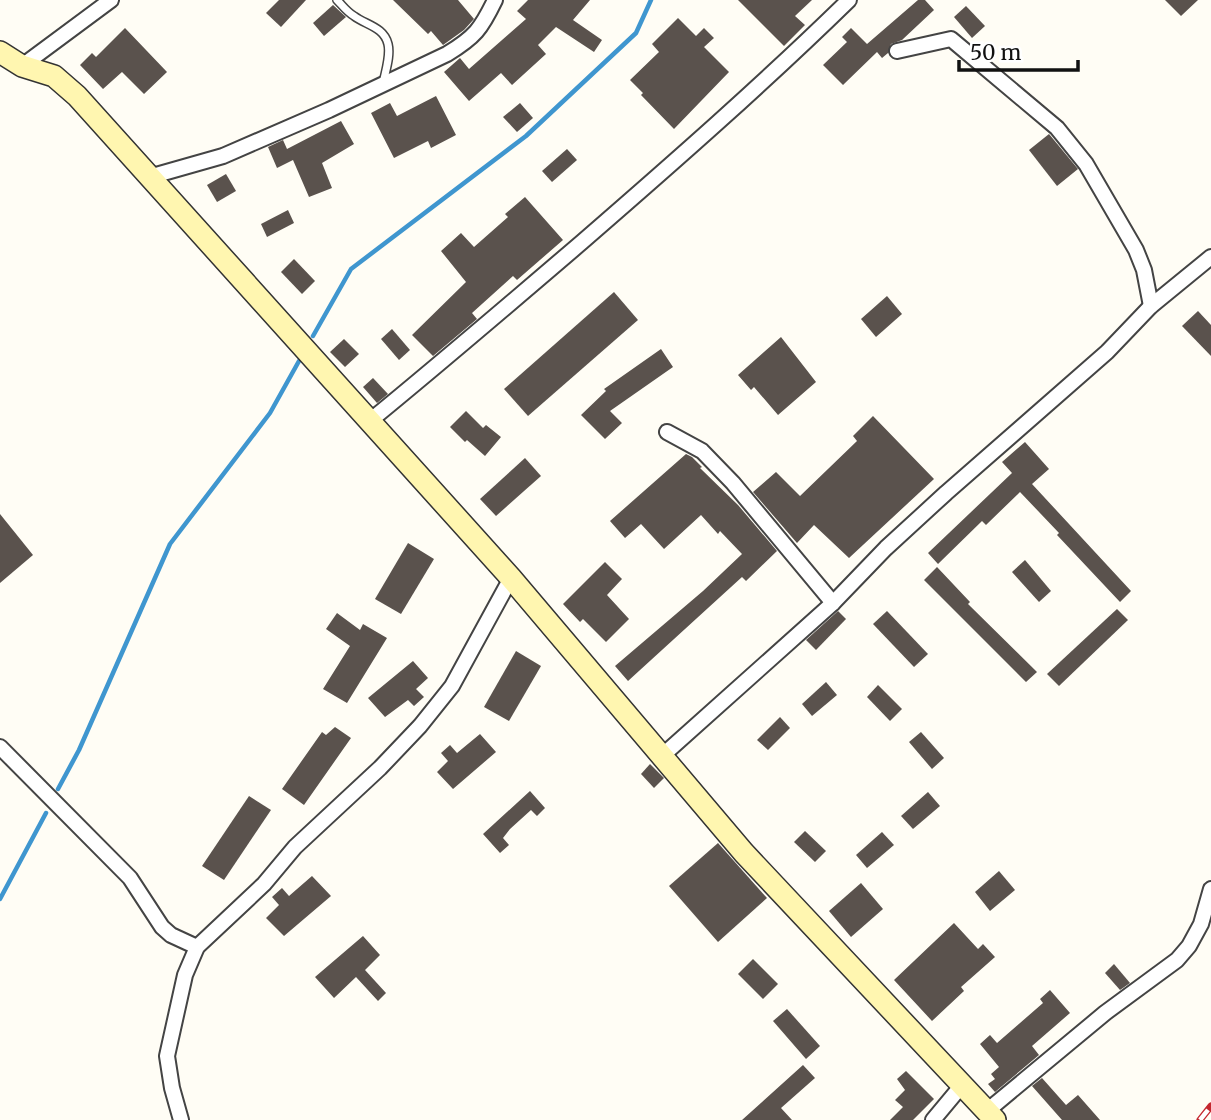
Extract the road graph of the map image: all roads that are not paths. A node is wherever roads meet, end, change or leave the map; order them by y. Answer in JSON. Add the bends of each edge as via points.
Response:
{"nodes":[{"id":1,"x":111,"y":0,"type":"edge"},
{"id":2,"x":337,"y":0,"type":"edge"},
{"id":3,"x":495,"y":0,"type":"edge"},
{"id":4,"x":849,"y":0,"type":"edge"},
{"id":5,"x":897,"y":51,"type":"dead end"},
{"id":6,"x":0,"y":52,"type":"edge"},
{"id":7,"x":22,"y":66,"type":"junction"},
{"id":8,"x":383,"y":85,"type":"junction"},
{"id":9,"x":149,"y":177,"type":"junction"},
{"id":10,"x":1211,"y":257,"type":"edge"},
{"id":11,"x":1151,"y":306,"type":"junction"},
{"id":12,"x":371,"y":420,"type":"junction"},
{"id":13,"x":667,"y":432,"type":"dead end"},
{"id":14,"x":511,"y":578,"type":"junction"},
{"id":15,"x":833,"y":603,"type":"junction"},
{"id":16,"x":0,"y":747,"type":"edge"},
{"id":17,"x":662,"y":756,"type":"junction"},
{"id":18,"x":1211,"y":889,"type":"edge"},
{"id":19,"x":197,"y":947,"type":"junction"},
{"id":20,"x":962,"y":1084,"type":"junction"},
{"id":21,"x":991,"y":1116,"type":"edge"},
{"id":22,"x":181,"y":1120,"type":"edge"},
{"id":23,"x":933,"y":1120,"type":"edge"}],
"edges":[{"from":1,"to":7,"type":"street"},
{"from":2,"to":8,"type":"lane","via":[[386,38]]},
{"from":3,"to":8,"type":"street","via":[[481,28],[466,43]]},
{"from":4,"to":12,"type":"street","via":[[673,163]]},
{"from":5,"to":11,"type":"street","via":[[951,38],[1057,128],[1086,164],[1136,250]]},
{"from":6,"to":7,"type":"street"},
{"from":7,"to":9,"type":"street","via":[[54,76],[78,96]]},
{"from":8,"to":9,"type":"street","via":[[223,156]]},
{"from":9,"to":12,"type":"street"},
{"from":10,"to":11,"type":"street"},
{"from":11,"to":15,"type":"street","via":[[1107,352],[886,548]]},
{"from":12,"to":14,"type":"street"},
{"from":13,"to":15,"type":"street","via":[[702,451]]},
{"from":14,"to":17,"type":"street"},
{"from":14,"to":19,"type":"street","via":[[452,686],[420,726]]},
{"from":15,"to":17,"type":"street"},
{"from":16,"to":19,"type":"street","via":[[130,878],[162,928]]},
{"from":17,"to":20,"type":"street","via":[[744,853]]},
{"from":18,"to":21,"type":"street","via":[[1201,924],[1177,960],[1105,1013]]},
{"from":19,"to":22,"type":"street","via":[[185,975],[167,1056]]},
{"from":20,"to":21,"type":"street"},
{"from":20,"to":23,"type":"street"}]}
